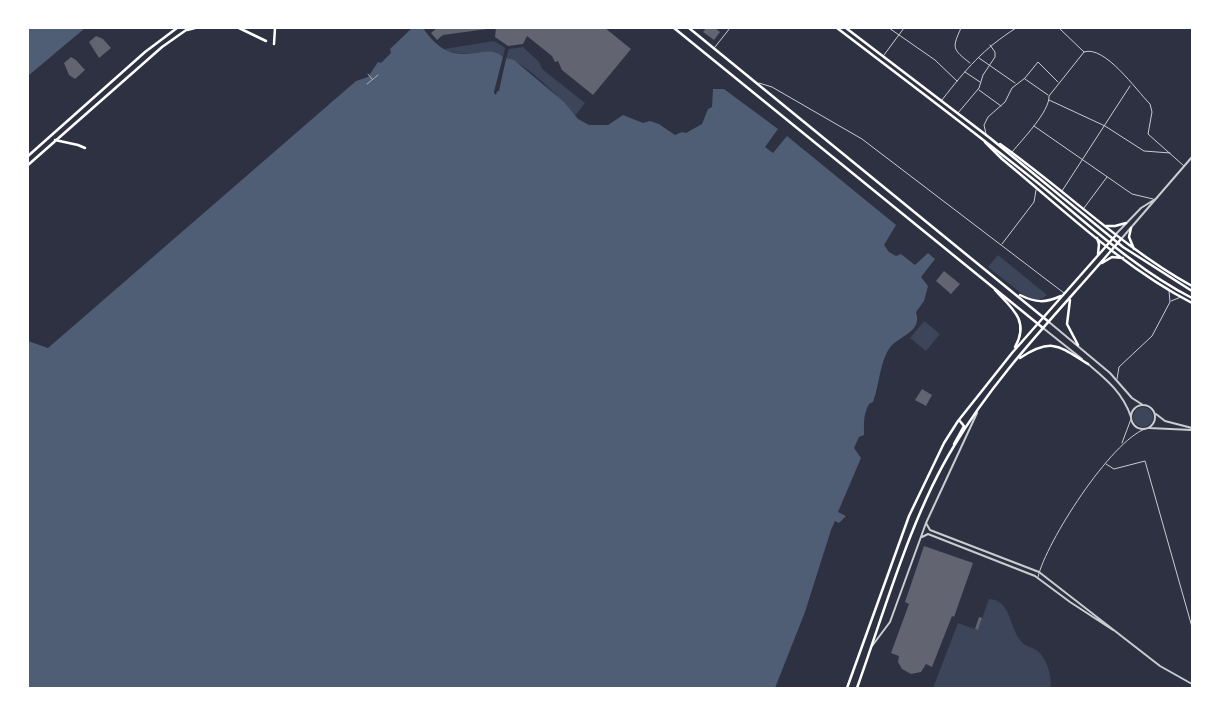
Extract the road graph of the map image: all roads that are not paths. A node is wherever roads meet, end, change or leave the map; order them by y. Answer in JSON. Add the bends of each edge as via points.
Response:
{"nodes":[{"id":1,"x":177,"y":28,"type":"edge"},
{"id":2,"x":188,"y":28,"type":"edge"},
{"id":3,"x":195,"y":28,"type":"edge"},
{"id":4,"x":239,"y":28,"type":"edge"},
{"id":5,"x":274,"y":28,"type":"edge"},
{"id":6,"x":674,"y":28,"type":"edge"},
{"id":7,"x":689,"y":28,"type":"edge"},
{"id":8,"x":730,"y":28,"type":"edge"},
{"id":9,"x":837,"y":28,"type":"edge"},
{"id":10,"x":846,"y":28,"type":"edge"},
{"id":11,"x":853,"y":28,"type":"edge"},
{"id":12,"x":889,"y":28,"type":"edge"},
{"id":13,"x":904,"y":28,"type":"edge"},
{"id":14,"x":961,"y":28,"type":"edge"},
{"id":15,"x":1016,"y":28,"type":"edge"},
{"id":16,"x":1059,"y":28,"type":"edge"},
{"id":17,"x":851,"y":31,"type":"junction"},
{"id":18,"x":177,"y":35,"type":"junction"},
{"id":19,"x":898,"y":35,"type":"junction"},
{"id":20,"x":266,"y":41,"type":"dead end"},
{"id":21,"x":274,"y":44,"type":"dead end"},
{"id":22,"x":990,"y":44,"type":"junction"},
{"id":23,"x":715,"y":48,"type":"junction"},
{"id":24,"x":1084,"y":52,"type":"junction"},
{"id":25,"x":884,"y":56,"type":"junction"},
{"id":26,"x":978,"y":58,"type":"junction"},
{"id":27,"x":971,"y":64,"type":"junction"},
{"id":28,"x":989,"y":66,"type":"junction"},
{"id":29,"x":964,"y":71,"type":"junction"},
{"id":30,"x":1024,"y":78,"type":"junction"},
{"id":31,"x":957,"y":81,"type":"junction"},
{"id":32,"x":1058,"y":82,"type":"junction"},
{"id":33,"x":758,"y":83,"type":"junction"},
{"id":34,"x":981,"y":83,"type":"junction"},
{"id":35,"x":1016,"y":84,"type":"junction"},
{"id":36,"x":1131,"y":85,"type":"junction"},
{"id":37,"x":978,"y":90,"type":"junction"},
{"id":38,"x":1049,"y":96,"type":"junction"},
{"id":39,"x":1049,"y":100,"type":"junction"},
{"id":40,"x":942,"y":101,"type":"junction"},
{"id":41,"x":1001,"y":106,"type":"junction"},
{"id":42,"x":958,"y":113,"type":"junction"},
{"id":43,"x":984,"y":125,"type":"junction"},
{"id":44,"x":1034,"y":126,"type":"junction"},
{"id":45,"x":1105,"y":126,"type":"junction"},
{"id":46,"x":976,"y":127,"type":"junction"},
{"id":47,"x":987,"y":135,"type":"junction"},
{"id":48,"x":990,"y":138,"type":"junction"},
{"id":49,"x":55,"y":140,"type":"junction"},
{"id":50,"x":984,"y":142,"type":"junction"},
{"id":51,"x":85,"y":148,"type":"dead end"},
{"id":52,"x":1012,"y":153,"type":"junction"},
{"id":53,"x":1171,"y":153,"type":"junction"},
{"id":54,"x":28,"y":156,"type":"edge"},
{"id":55,"x":1192,"y":157,"type":"edge"},
{"id":56,"x":1084,"y":160,"type":"junction"},
{"id":57,"x":28,"y":165,"type":"edge"},
{"id":58,"x":1184,"y":167,"type":"junction"},
{"id":59,"x":1107,"y":177,"type":"junction"},
{"id":60,"x":1034,"y":185,"type":"junction"},
{"id":61,"x":1062,"y":191,"type":"junction"},
{"id":62,"x":1156,"y":199,"type":"junction"},
{"id":63,"x":1084,"y":208,"type":"junction"},
{"id":64,"x":1126,"y":223,"type":"junction"},
{"id":65,"x":1104,"y":225,"type":"junction"},
{"id":66,"x":1131,"y":228,"type":"junction"},
{"id":67,"x":1094,"y":234,"type":"junction"},
{"id":68,"x":1116,"y":235,"type":"junction"},
{"id":69,"x":1121,"y":239,"type":"junction"},
{"id":70,"x":1001,"y":245,"type":"junction"},
{"id":71,"x":1107,"y":245,"type":"junction"},
{"id":72,"x":1112,"y":249,"type":"junction"},
{"id":73,"x":1135,"y":250,"type":"junction"},
{"id":74,"x":1095,"y":258,"type":"junction"},
{"id":75,"x":1124,"y":258,"type":"junction"},
{"id":76,"x":1099,"y":265,"type":"junction"},
{"id":77,"x":989,"y":284,"type":"junction"},
{"id":78,"x":1192,"y":286,"type":"edge"},
{"id":79,"x":1168,"y":290,"type":"junction"},
{"id":80,"x":1192,"y":291,"type":"edge"},
{"id":81,"x":1014,"y":292,"type":"junction"},
{"id":82,"x":1063,"y":294,"type":"junction"},
{"id":83,"x":1181,"y":297,"type":"junction"},
{"id":84,"x":1192,"y":298,"type":"edge"},
{"id":85,"x":1070,"y":299,"type":"junction"},
{"id":86,"x":1170,"y":302,"type":"junction"},
{"id":87,"x":1192,"y":303,"type":"edge"},
{"id":88,"x":1044,"y":317,"type":"junction"},
{"id":89,"x":1049,"y":322,"type":"junction"},
{"id":90,"x":1038,"y":323,"type":"junction"},
{"id":91,"x":1043,"y":328,"type":"junction"},
{"id":92,"x":1078,"y":345,"type":"junction"},
{"id":93,"x":1012,"y":353,"type":"junction"},
{"id":94,"x":1017,"y":360,"type":"junction"},
{"id":95,"x":1088,"y":364,"type":"junction"},
{"id":96,"x":1117,"y":380,"type":"junction"},
{"id":97,"x":1142,"y":404,"type":"junction"},
{"id":98,"x":978,"y":410,"type":"junction"},
{"id":99,"x":1154,"y":412,"type":"junction"},
{"id":100,"x":1131,"y":418,"type":"junction"},
{"id":101,"x":959,"y":420,"type":"junction"},
{"id":102,"x":1149,"y":428,"type":"junction"},
{"id":103,"x":1145,"y":429,"type":"junction"},
{"id":104,"x":1192,"y":429,"type":"edge"},
{"id":105,"x":954,"y":445,"type":"junction"},
{"id":106,"x":1120,"y":446,"type":"junction"},
{"id":107,"x":1106,"y":464,"type":"junction"},
{"id":108,"x":926,"y":523,"type":"junction"},
{"id":109,"x":922,"y":537,"type":"junction"},
{"id":110,"x":1039,"y":572,"type":"junction"},
{"id":111,"x":1038,"y":578,"type":"junction"},
{"id":112,"x":1192,"y":622,"type":"edge"},
{"id":113,"x":1192,"y":627,"type":"edge"},
{"id":114,"x":1118,"y":633,"type":"junction"},
{"id":115,"x":872,"y":646,"type":"junction"},
{"id":116,"x":1192,"y":684,"type":"edge"},
{"id":117,"x":847,"y":688,"type":"edge"},
{"id":118,"x":857,"y":688,"type":"edge"}],
"edges":[{"from":1,"to":54,"type":"main road","via":[[145,52]]},
{"from":2,"to":18,"type":"main road"},
{"from":3,"to":18,"type":"main road"},
{"from":4,"to":20,"type":"main road"},
{"from":5,"to":21,"type":"main road"},
{"from":6,"to":77,"type":"main road"},
{"from":7,"to":23,"type":"main road"},
{"from":8,"to":23,"type":"street"},
{"from":9,"to":50,"type":"main road"},
{"from":10,"to":17,"type":"main road"},
{"from":11,"to":17,"type":"street"},
{"from":12,"to":19,"type":"street"},
{"from":13,"to":19,"type":"street"},
{"from":14,"to":27,"type":"street","via":[[954,43],[955,49]]},
{"from":15,"to":22,"type":"street"},
{"from":16,"to":24,"type":"street"},
{"from":17,"to":25,"type":"main road"},
{"from":18,"to":49,"type":"main road"},
{"from":19,"to":25,"type":"street"},
{"from":19,"to":31,"type":"street","via":[[935,60]]},
{"from":22,"to":26,"type":"street"},
{"from":22,"to":28,"type":"street","via":[[995,55]]},
{"from":23,"to":33,"type":"main road"},
{"from":24,"to":32,"type":"street"},
{"from":24,"to":36,"type":"street","via":[[1091,50],[1113,63]]},
{"from":25,"to":40,"type":"main road"},
{"from":26,"to":27,"type":"street"},
{"from":26,"to":28,"type":"street"},
{"from":27,"to":29,"type":"street"},
{"from":28,"to":34,"type":"street"},
{"from":28,"to":35,"type":"street"},
{"from":29,"to":31,"type":"street"},
{"from":29,"to":34,"type":"street"},
{"from":30,"to":32,"type":"street","via":[[1038,62]]},
{"from":30,"to":35,"type":"street"},
{"from":30,"to":38,"type":"street"},
{"from":31,"to":40,"type":"street"},
{"from":32,"to":38,"type":"street"},
{"from":33,"to":70,"type":"street","via":[[862,139]]},
{"from":33,"to":81,"type":"main road"},
{"from":34,"to":37,"type":"street"},
{"from":35,"to":41,"type":"street"},
{"from":36,"to":45,"type":"street"},
{"from":36,"to":53,"type":"street","via":[[1152,108],[1148,134]]},
{"from":37,"to":41,"type":"street"},
{"from":37,"to":42,"type":"street"},
{"from":38,"to":39,"type":"street"},
{"from":39,"to":44,"type":"street"},
{"from":39,"to":45,"type":"street"},
{"from":40,"to":42,"type":"main road"},
{"from":41,"to":43,"type":"street","via":[[990,114]]},
{"from":42,"to":46,"type":"main road"},
{"from":43,"to":46,"type":"street"},
{"from":43,"to":47,"type":"street"},
{"from":44,"to":52,"type":"street"},
{"from":44,"to":56,"type":"street"},
{"from":45,"to":53,"type":"street","via":[[1144,152]]},
{"from":45,"to":56,"type":"street"},
{"from":46,"to":47,"type":"main road"},
{"from":47,"to":48,"type":"main road"},
{"from":48,"to":52,"type":"main road"},
{"from":48,"to":80,"type":"main road","via":[[1123,247]]},
{"from":49,"to":51,"type":"main road"},
{"from":49,"to":57,"type":"main road"},
{"from":50,"to":60,"type":"main road"},
{"from":50,"to":84,"type":"main road","via":[[1120,251],[1156,278]]},
{"from":52,"to":61,"type":"main road"},
{"from":53,"to":58,"type":"street"},
{"from":55,"to":58,"type":"street"},
{"from":56,"to":59,"type":"street"},
{"from":56,"to":61,"type":"street"},
{"from":58,"to":62,"type":"street"},
{"from":59,"to":62,"type":"street","via":[[1134,196]]},
{"from":59,"to":63,"type":"street"},
{"from":60,"to":67,"type":"main road"},
{"from":60,"to":70,"type":"street","via":[[1036,199]]},
{"from":61,"to":63,"type":"main road"},
{"from":62,"to":64,"type":"street"},
{"from":62,"to":66,"type":"street"},
{"from":63,"to":65,"type":"main road"},
{"from":64,"to":65,"type":"main road","via":[[1111,227]]},
{"from":64,"to":68,"type":"street"},
{"from":65,"to":68,"type":"main road"},
{"from":66,"to":69,"type":"street"},
{"from":66,"to":73,"type":"main road","via":[[1129,238]]},
{"from":67,"to":71,"type":"main road"},
{"from":67,"to":74,"type":"main road","via":[[1099,247]]},
{"from":68,"to":69,"type":"main road"},
{"from":68,"to":71,"type":"main road"},
{"from":69,"to":72,"type":"main road"},
{"from":69,"to":73,"type":"main road"},
{"from":70,"to":82,"type":"street"},
{"from":71,"to":72,"type":"main road"},
{"from":71,"to":74,"type":"main road"},
{"from":72,"to":75,"type":"main road"},
{"from":72,"to":76,"type":"main road"},
{"from":73,"to":78,"type":"main road"},
{"from":74,"to":82,"type":"main road"},
{"from":75,"to":76,"type":"main road","via":[[1112,257]]},
{"from":75,"to":79,"type":"main road"},
{"from":76,"to":85,"type":"main road"},
{"from":77,"to":90,"type":"main road"},
{"from":77,"to":93,"type":"main road","via":[[1016,312],[1020,322],[1020,338]]},
{"from":79,"to":83,"type":"main road"},
{"from":79,"to":86,"type":"street"},
{"from":81,"to":82,"type":"main road","via":[[1041,303]]},
{"from":81,"to":88,"type":"main road"},
{"from":82,"to":88,"type":"main road"},
{"from":83,"to":86,"type":"street"},
{"from":83,"to":87,"type":"main road"},
{"from":85,"to":89,"type":"main road"},
{"from":85,"to":92,"type":"main road","via":[[1067,324]]},
{"from":86,"to":96,"type":"street","via":[[1149,341],[1119,367]]},
{"from":88,"to":89,"type":"main road"},
{"from":88,"to":90,"type":"main road"},
{"from":89,"to":91,"type":"main road"},
{"from":89,"to":92,"type":"street"},
{"from":90,"to":91,"type":"main road"},
{"from":90,"to":93,"type":"main road"},
{"from":91,"to":94,"type":"main road"},
{"from":91,"to":95,"type":"street"},
{"from":92,"to":96,"type":"street"},
{"from":93,"to":101,"type":"main road"},
{"from":94,"to":95,"type":"main road","via":[[1036,348],[1050,344]]},
{"from":94,"to":98,"type":"main road"},
{"from":95,"to":100,"type":"street","via":[[1114,386],[1124,399]]},
{"from":96,"to":97,"type":"street","via":[[1132,398]]},
{"from":97,"to":99,"type":"street","via":[[1150,406]]},
{"from":97,"to":100,"type":"street","via":[[1135,408]]},
{"from":98,"to":105,"type":"main road"},
{"from":98,"to":108,"type":"street"},
{"from":99,"to":102,"type":"street","via":[[1156,419]]},
{"from":99,"to":104,"type":"street","via":[[1165,421]]},
{"from":100,"to":103,"type":"street","via":[[1137,428]]},
{"from":100,"to":106,"type":"street","via":[[1129,430]]},
{"from":101,"to":105,"type":"main road","via":[[964,426]]},
{"from":101,"to":117,"type":"main road","via":[[934,461],[909,516]]},
{"from":102,"to":103,"type":"street"},
{"from":102,"to":104,"type":"street"},
{"from":103,"to":106,"type":"street","via":[[1133,434]]},
{"from":105,"to":115,"type":"main road","via":[[918,517]]},
{"from":106,"to":107,"type":"street"},
{"from":107,"to":110,"type":"street","via":[[1067,517]]},
{"from":107,"to":112,"type":"street","via":[[1114,468],[1145,461]]},
{"from":108,"to":109,"type":"street"},
{"from":108,"to":110,"type":"street","via":[[930,530]]},
{"from":109,"to":111,"type":"street","via":[[928,534]]},
{"from":109,"to":115,"type":"street","via":[[890,622]]},
{"from":110,"to":111,"type":"street"},
{"from":110,"to":114,"type":"street"},
{"from":111,"to":114,"type":"street"},
{"from":112,"to":113,"type":"street"},
{"from":114,"to":116,"type":"street","via":[[1160,666]]},
{"from":115,"to":118,"type":"main road"}]}
